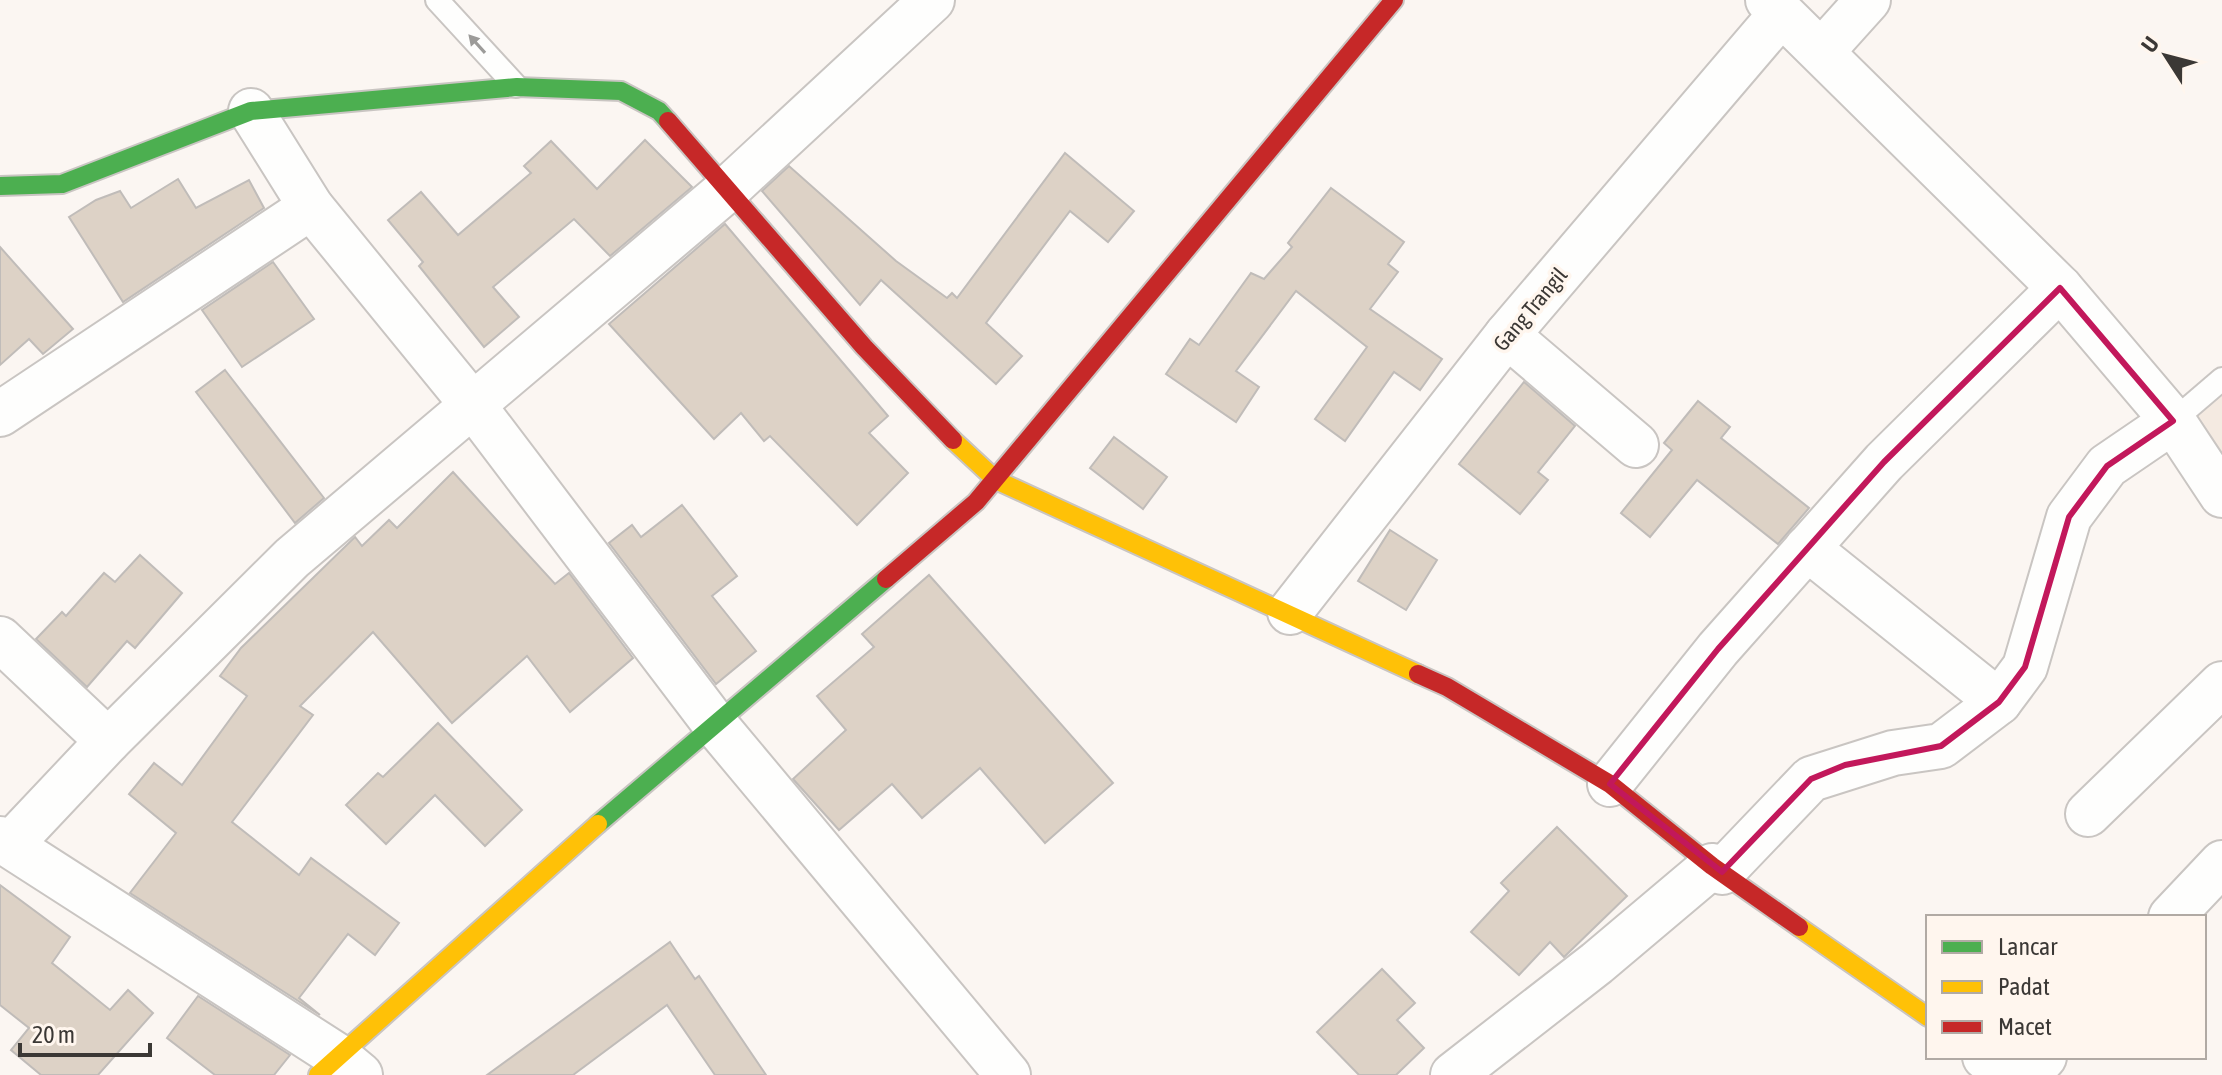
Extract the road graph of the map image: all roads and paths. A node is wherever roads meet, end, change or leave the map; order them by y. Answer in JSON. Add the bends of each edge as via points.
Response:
{"nodes":[{"id":1,"x":437,"y":0,"type":"edge"},
{"id":2,"x":1394,"y":0,"type":"edge"},
{"id":3,"x":1868,"y":0,"type":"edge"},
{"id":4,"x":928,"y":1,"type":"edge"},
{"id":5,"x":1775,"y":7,"type":"edge"},
{"id":6,"x":1823,"y":50,"type":"junction"},
{"id":7,"x":517,"y":87,"type":"junction"},
{"id":8,"x":251,"y":111,"type":"junction"},
{"id":9,"x":0,"y":186,"type":"edge"},
{"id":10,"x":729,"y":188,"type":"junction"},
{"id":11,"x":311,"y":207,"type":"junction"},
{"id":12,"x":2060,"y":288,"type":"junction"},
{"id":13,"x":1507,"y":335,"type":"junction"},
{"id":14,"x":2222,"y":379,"type":"edge"},
{"id":15,"x":472,"y":404,"type":"junction"},
{"id":16,"x":0,"y":414,"type":"edge"},
{"id":17,"x":2173,"y":421,"type":"junction"},
{"id":18,"x":1636,"y":445,"type":"dead end"},
{"id":19,"x":987,"y":490,"type":"junction"},
{"id":20,"x":2222,"y":495,"type":"edge"},
{"id":21,"x":1807,"y":548,"type":"junction"},
{"id":22,"x":1290,"y":612,"type":"junction"},
{"id":23,"x":0,"y":639,"type":"edge"},
{"id":24,"x":2222,"y":684,"type":"edge"},
{"id":25,"x":1999,"y":702,"type":"junction"},
{"id":26,"x":714,"y":723,"type":"junction"},
{"id":27,"x":108,"y":741,"type":"junction"},
{"id":28,"x":1610,"y":784,"type":"junction"},
{"id":29,"x":2088,"y":814,"type":"dead end"},
{"id":30,"x":5,"y":842,"type":"edge"},
{"id":31,"x":2222,"y":863,"type":"edge"},
{"id":32,"x":1703,"y":877,"type":"junction"},
{"id":33,"x":2173,"y":915,"type":"edge"},
{"id":34,"x":1926,"y":1016,"type":"edge"},
{"id":35,"x":1988,"y":1059,"type":"edge"},
{"id":36,"x":2042,"y":1059,"type":"edge"},
{"id":37,"x":338,"y":1068,"type":"edge"},
{"id":38,"x":1008,"y":1075,"type":"edge"},
{"id":39,"x":1453,"y":1075,"type":"edge"},
{"id":40,"x":2011,"y":1075,"type":"edge"},
{"id":41,"x":2027,"y":1075,"type":"edge"}],
"edges":[{"from":7,"to":1,"type":"lane","one_way":true},
{"from":2,"to":19,"type":"street"},
{"from":3,"to":6,"type":"street"},
{"from":4,"to":10,"type":"street"},
{"from":5,"to":6,"type":"street"},
{"from":5,"to":13,"type":"street","name":"Gang Trangil"},
{"from":6,"to":12,"type":"street"},
{"from":7,"to":8,"type":"street"},
{"from":7,"to":10,"type":"street","via":[[621,91],[659,111]]},
{"from":8,"to":9,"type":"street","via":[[62,184]]},
{"from":8,"to":11,"type":"street"},
{"from":10,"to":15,"type":"street"},
{"from":10,"to":19,"type":"street"},
{"from":11,"to":15,"type":"street"},
{"from":11,"to":16,"type":"street"},
{"from":12,"to":17,"type":"street"},
{"from":12,"to":21,"type":"street","via":[[1884,462]]},
{"from":13,"to":18,"type":"street"},
{"from":13,"to":22,"type":"street","name":"Gang Trangil"},
{"from":14,"to":17,"type":"lane"},
{"from":15,"to":26,"type":"street"},
{"from":15,"to":27,"type":"street","via":[[292,558]]},
{"from":17,"to":20,"type":"street"},
{"from":17,"to":25,"type":"street","via":[[2107,466],[2069,517],[2025,667]]},
{"from":19,"to":22,"type":"street"},
{"from":19,"to":26,"type":"street"},
{"from":21,"to":25,"type":"street"},
{"from":21,"to":28,"type":"street"},
{"from":22,"to":28,"type":"street","via":[[1447,687]]},
{"from":23,"to":27,"type":"street"},
{"from":24,"to":29,"type":"street"},
{"from":25,"to":32,"type":"street","via":[[1941,746],[1893,753],[1811,779]]},
{"from":26,"to":37,"type":"street"},
{"from":26,"to":38,"type":"street"},
{"from":27,"to":30,"type":"street"},
{"from":28,"to":32,"type":"street"},
{"from":30,"to":37,"type":"street"},
{"from":31,"to":33,"type":"street"},
{"from":32,"to":34,"type":"street"},
{"from":32,"to":39,"type":"street"},
{"from":35,"to":40,"type":"street"},
{"from":36,"to":41,"type":"street"}]}
